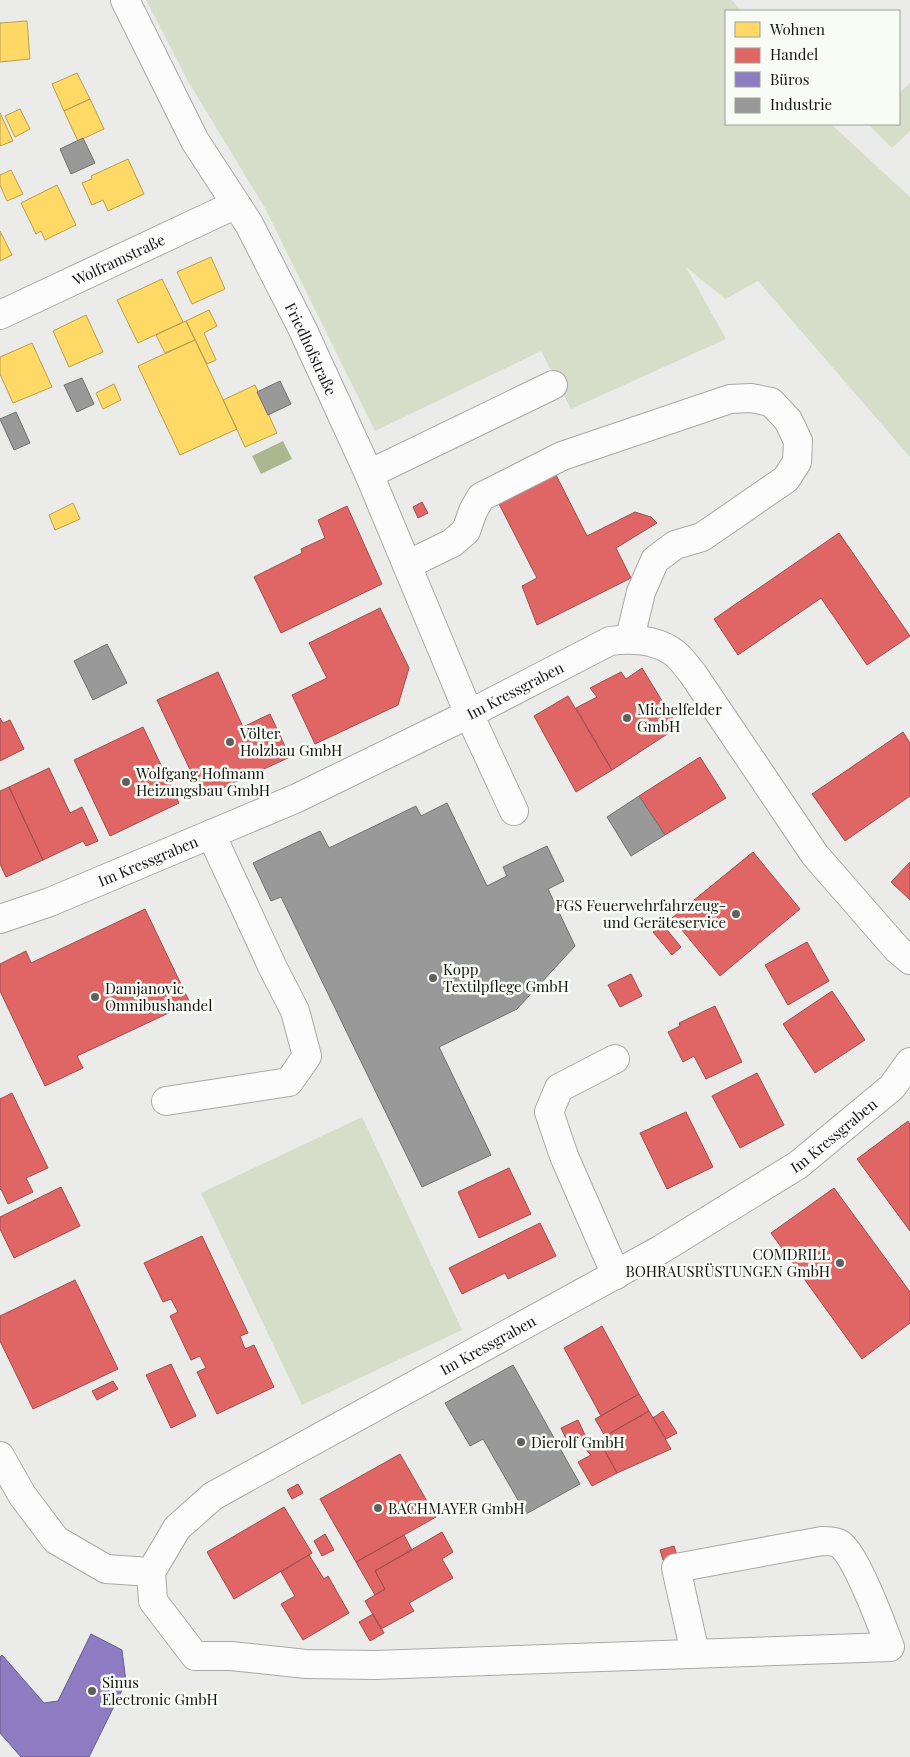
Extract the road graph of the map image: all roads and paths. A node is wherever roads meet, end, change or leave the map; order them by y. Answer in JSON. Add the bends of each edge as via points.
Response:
{"nodes":[{"id":1,"x":125,"y":0,"type":"edge"},
{"id":2,"x":238,"y":207,"type":"junction"},
{"id":3,"x":0,"y":315,"type":"edge"},
{"id":4,"x":553,"y":384,"type":"dead end"},
{"id":5,"x":369,"y":474,"type":"junction"},
{"id":6,"x":407,"y":565,"type":"junction"},
{"id":7,"x":630,"y":638,"type":"junction"},
{"id":8,"x":469,"y":714,"type":"junction"},
{"id":9,"x":514,"y":811,"type":"dead end"},
{"id":10,"x":211,"y":834,"type":"junction"},
{"id":11,"x":0,"y":919,"type":"edge"},
{"id":12,"x":910,"y":960,"type":"edge"},
{"id":13,"x":615,"y":1059,"type":"dead end"},
{"id":14,"x":910,"y":1062,"type":"edge"},
{"id":15,"x":166,"y":1101,"type":"dead end"},
{"id":16,"x":616,"y":1275,"type":"junction"},
{"id":17,"x":0,"y":1456,"type":"edge"},
{"id":18,"x":151,"y":1572,"type":"junction"},
{"id":19,"x":695,"y":1653,"type":"junction"}],
"edges":[{"from":1,"to":2,"type":"street","name":"Friedhofstraße","via":[[195,141]]},
{"from":2,"to":3,"type":"street","name":"Wolframstraße","via":[[228,208]]},
{"from":2,"to":5,"type":"street","name":"Friedhofstraße","via":[[302,328]]},
{"from":4,"to":5,"type":"street"},
{"from":5,"to":6,"type":"street","name":"Friedhofstraße"},
{"from":6,"to":7,"type":"street","via":[[452,543],[466,531],[481,497],[562,456],[730,399],[771,402],[788,420],[798,441],[796,462],[786,480],[702,536],[675,545],[655,560],[641,592]]},
{"from":6,"to":8,"type":"street","name":"Friedhofstraße"},
{"from":7,"to":8,"type":"street","name":"Im Kressgraben","via":[[610,641]]},
{"from":7,"to":12,"type":"street","name":"Im Kressgraben","via":[[653,642],[677,654],[815,855]]},
{"from":8,"to":9,"type":"street","name":"Friedhofstraße"},
{"from":8,"to":10,"type":"street","name":"Im Kressgraben","via":[[296,798]]},
{"from":10,"to":11,"type":"street","name":"Im Kressgraben","via":[[50,902]]},
{"from":10,"to":15,"type":"street","via":[[295,1011],[307,1056],[289,1082]]},
{"from":13,"to":16,"type":"street","via":[[558,1088],[549,1112],[564,1156]]},
{"from":14,"to":16,"type":"street","name":"Im Kressgraben","via":[[892,1087],[798,1165]]},
{"from":16,"to":18,"type":"street","name":"Im Kressgraben","via":[[213,1496],[176,1528]]},
{"from":17,"to":18,"type":"street","via":[[22,1495],[56,1540],[106,1569]]},
{"from":18,"to":19,"type":"street","via":[[153,1601],[195,1656],[375,1665]]},
{"from":19,"to":19,"type":"street","via":[[676,1568],[822,1540],[838,1543],[848,1551],[877,1610],[890,1647]]}]}
